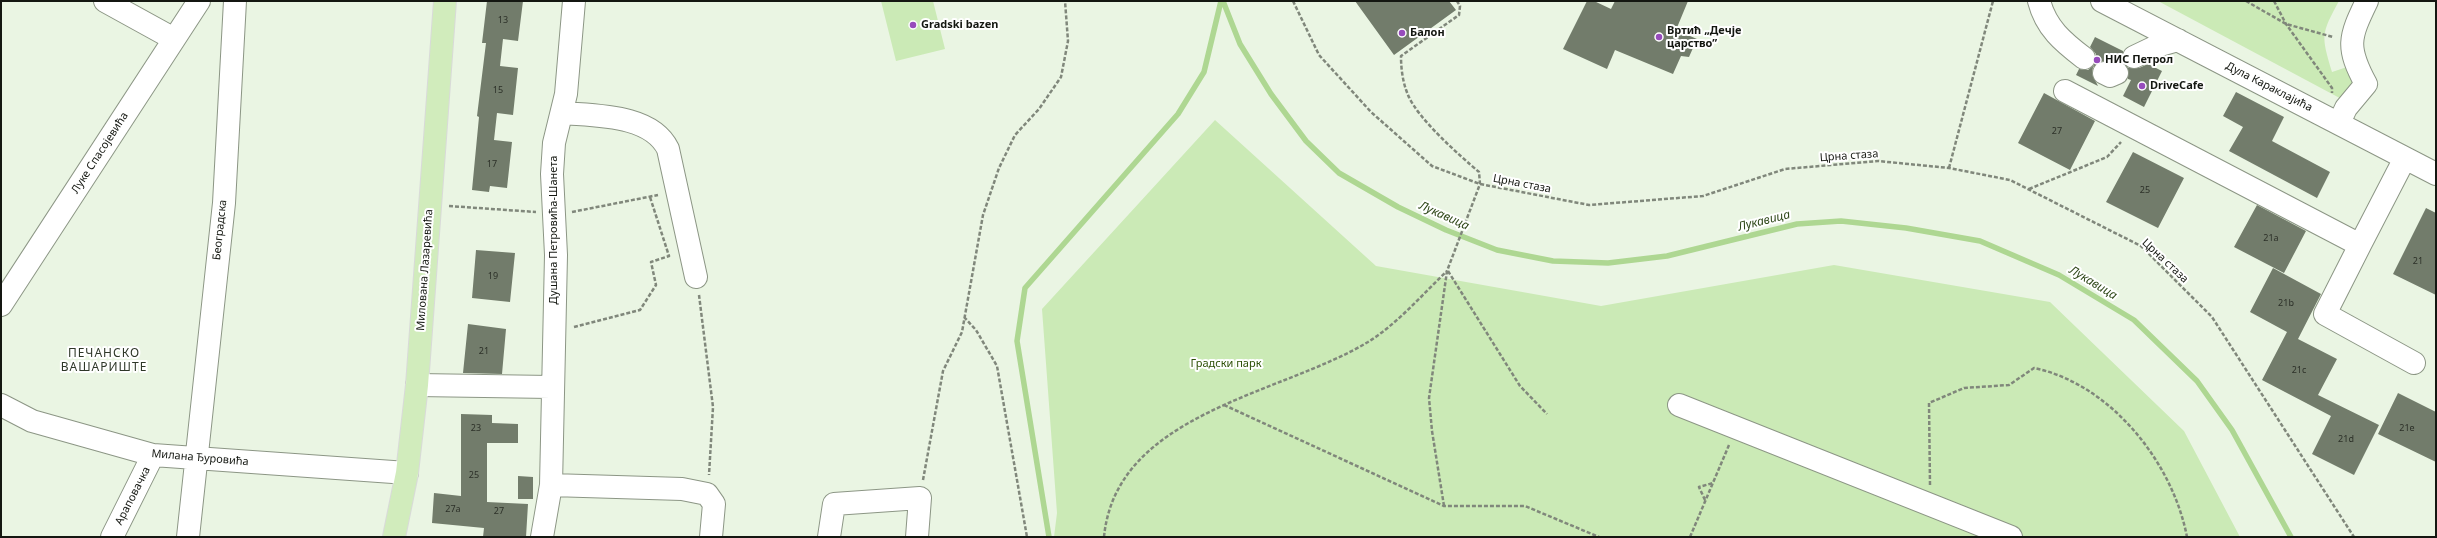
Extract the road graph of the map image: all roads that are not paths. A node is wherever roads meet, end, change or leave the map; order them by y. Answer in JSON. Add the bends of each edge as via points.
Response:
{"nodes":[{"id":1,"x":105,"y":1,"type":"edge"},
{"id":2,"x":199,"y":1,"type":"edge"},
{"id":3,"x":236,"y":1,"type":"edge"},
{"id":4,"x":445,"y":1,"type":"edge"},
{"id":5,"x":574,"y":1,"type":"edge"},
{"id":6,"x":2039,"y":1,"type":"edge"},
{"id":7,"x":2102,"y":1,"type":"edge"},
{"id":8,"x":2367,"y":1,"type":"edge"},
{"id":9,"x":174,"y":39,"type":"junction"},
{"id":10,"x":2178,"y":40,"type":"junction"},
{"id":11,"x":2134,"y":57,"type":"dead end"},
{"id":12,"x":2084,"y":58,"type":"dead end"},
{"id":13,"x":2065,"y":91,"type":"dead end"},
{"id":14,"x":562,"y":113,"type":"junction"},
{"id":15,"x":2339,"y":123,"type":"junction"},
{"id":16,"x":2405,"y":158,"type":"junction"},
{"id":17,"x":2436,"y":174,"type":"edge"},
{"id":18,"x":2360,"y":245,"type":"junction"},
{"id":19,"x":696,"y":277,"type":"road end"},
{"id":20,"x":1,"y":305,"type":"edge"},
{"id":21,"x":2414,"y":363,"type":"dead end"},
{"id":22,"x":417,"y":385,"type":"junction"},
{"id":23,"x":552,"y":387,"type":"junction"},
{"id":24,"x":1679,"y":404,"type":"dead end"},
{"id":25,"x":1,"y":405,"type":"edge"},
{"id":26,"x":153,"y":455,"type":"junction"},
{"id":27,"x":195,"y":458,"type":"junction"},
{"id":28,"x":408,"y":473,"type":"junction"},
{"id":29,"x":551,"y":484,"type":"junction"},
{"id":30,"x":112,"y":537,"type":"edge"},
{"id":31,"x":188,"y":537,"type":"edge"},
{"id":32,"x":394,"y":537,"type":"edge"},
{"id":33,"x":542,"y":537,"type":"edge"},
{"id":34,"x":711,"y":537,"type":"edge"},
{"id":35,"x":829,"y":537,"type":"edge"},
{"id":36,"x":917,"y":537,"type":"edge"},
{"id":37,"x":2011,"y":537,"type":"edge"}],
"edges":[{"from":1,"to":9,"type":"street"},
{"from":2,"to":9,"type":"street","name":"Луке Спасојевића"},
{"from":3,"to":27,"type":"street","name":"Београдска","via":[[224,203]]},
{"from":4,"to":22,"type":"main road","name":"Милована Лазаревића"},
{"from":5,"to":14,"type":"street","name":"Душана Петровића-Шанета"},
{"from":6,"to":12,"type":"street","via":[[2047,23],[2056,36]]},
{"from":7,"to":10,"type":"street","name":"Дула Караклајића"},
{"from":8,"to":15,"type":"street","via":[[2356,23],[2351,41],[2356,65],[2366,84],[2346,108]]},
{"from":9,"to":20,"type":"street","name":"Луке Спасојевића"},
{"from":10,"to":11,"type":"street"},
{"from":10,"to":15,"type":"street","name":"Дула Караклајића"},
{"from":13,"to":18,"type":"street"},
{"from":14,"to":19,"type":"street","via":[[629,121],[661,138],[668,150]]},
{"from":14,"to":23,"type":"street","name":"Душана Петровића-Шанета","via":[[554,143],[552,174],[556,255]]},
{"from":15,"to":16,"type":"street","name":"Дула Караклајића"},
{"from":16,"to":17,"type":"street","name":"Дула Караклајића"},
{"from":16,"to":18,"type":"street"},
{"from":18,"to":21,"type":"street","via":[[2325,314]]},
{"from":22,"to":23,"type":"street"},
{"from":22,"to":28,"type":"main road","name":"Милована Лазаревића"},
{"from":23,"to":29,"type":"street","name":"Душана Петровића-Шанета"},
{"from":24,"to":37,"type":"street"},
{"from":25,"to":26,"type":"street","name":"Милана Ђуровића","via":[[32,421]]},
{"from":26,"to":27,"type":"street","name":"Милана Ђуровића"},
{"from":26,"to":30,"type":"street","name":"Араповачка"},
{"from":27,"to":28,"type":"street","name":"Милана Ђуровића"},
{"from":27,"to":31,"type":"street","name":"Београдска"},
{"from":28,"to":32,"type":"main road","name":"Милована Лазаревића"},
{"from":29,"to":33,"type":"street","name":"Душана Петровића-Шанета"},
{"from":29,"to":34,"type":"street","via":[[682,489],[707,494],[714,504]]},
{"from":35,"to":36,"type":"street","via":[[834,504],[920,498]]}]}
